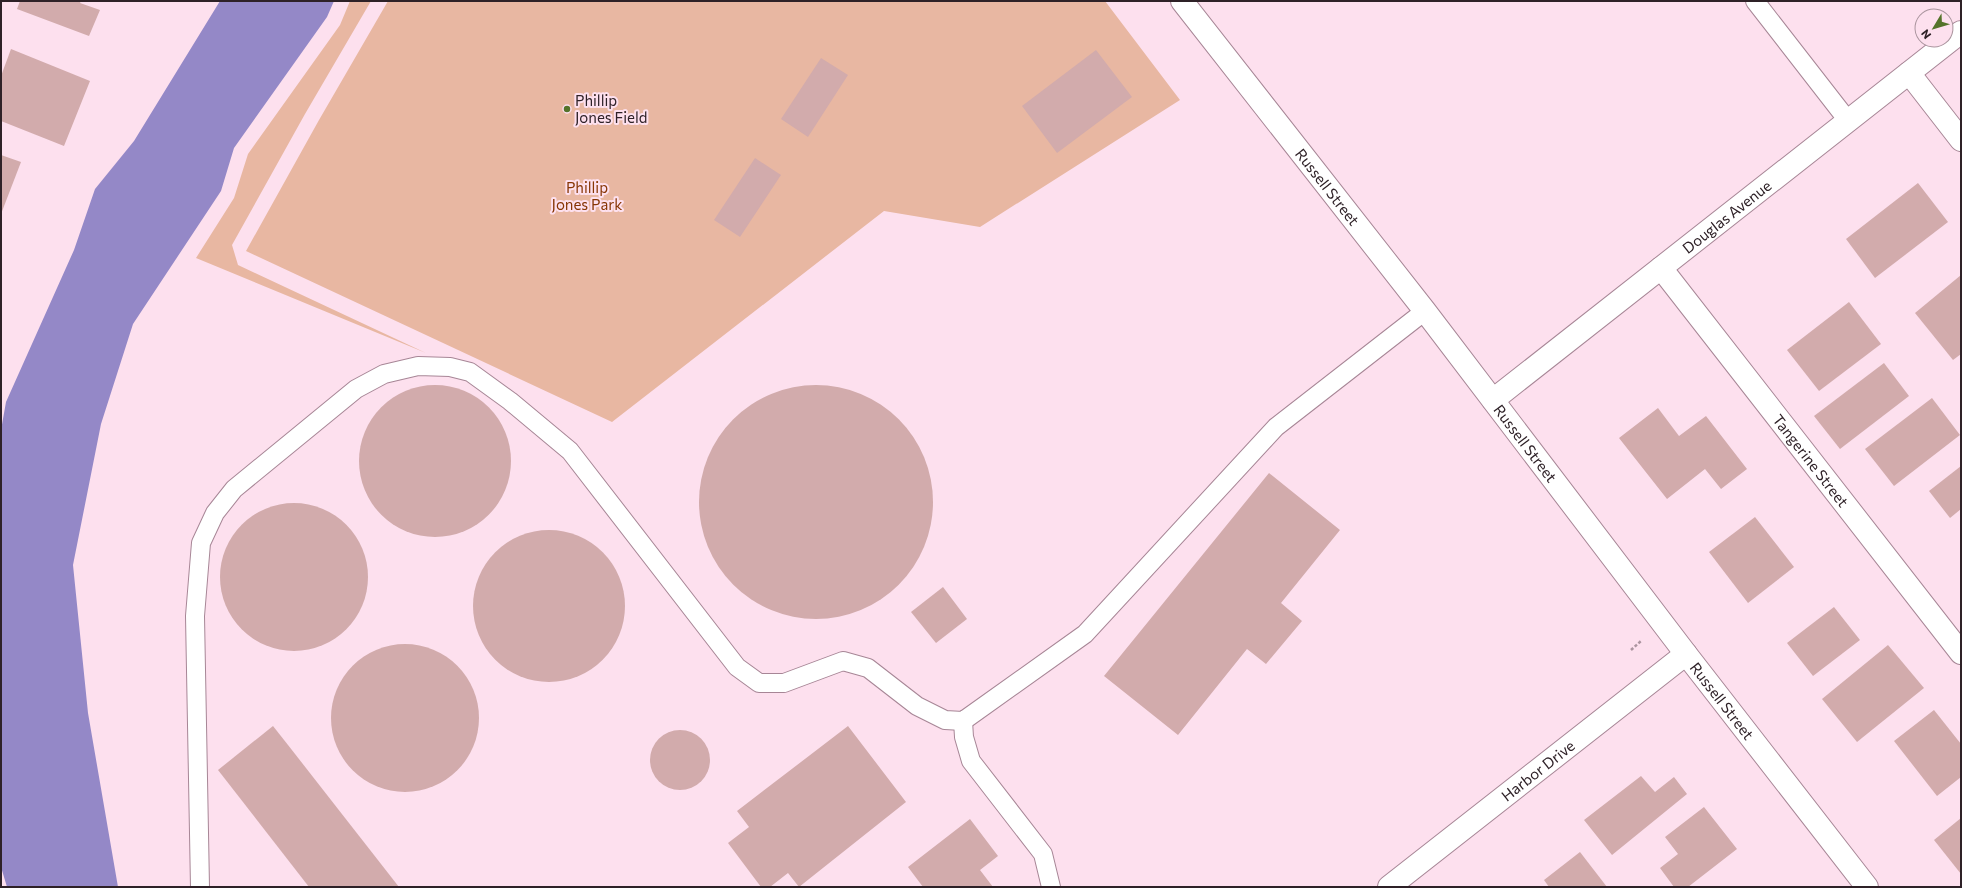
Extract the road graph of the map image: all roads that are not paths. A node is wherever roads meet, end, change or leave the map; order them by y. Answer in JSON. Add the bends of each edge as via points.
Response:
{"nodes":[{"id":1,"x":1182,"y":1,"type":"edge"},
{"id":2,"x":1755,"y":1,"type":"edge"},
{"id":3,"x":1961,"y":32,"type":"edge"},
{"id":4,"x":1909,"y":73,"type":"junction"},
{"id":5,"x":1848,"y":122,"type":"junction"},
{"id":6,"x":1961,"y":140,"type":"edge"},
{"id":7,"x":1661,"y":268,"type":"junction"},
{"id":8,"x":1425,"y":311,"type":"junction"},
{"id":9,"x":1493,"y":400,"type":"junction"},
{"id":10,"x":1961,"y":653,"type":"edge"},
{"id":11,"x":1686,"y":654,"type":"junction"},
{"id":12,"x":963,"y":721,"type":"junction"},
{"id":13,"x":200,"y":887,"type":"edge"},
{"id":14,"x":1051,"y":887,"type":"edge"},
{"id":15,"x":1388,"y":887,"type":"edge"},
{"id":16,"x":1867,"y":887,"type":"edge"}],
"edges":[{"from":1,"to":8,"type":"street","name":"Russell Street"},
{"from":2,"to":5,"type":"lane"},
{"from":3,"to":4,"type":"street","name":"Douglas Avenue"},
{"from":4,"to":5,"type":"street","name":"Douglas Avenue"},
{"from":4,"to":6,"type":"street"},
{"from":5,"to":7,"type":"street","name":"Douglas Avenue"},
{"from":7,"to":9,"type":"street","name":"Douglas Avenue"},
{"from":7,"to":10,"type":"street","name":"Tangerine Street"},
{"from":8,"to":9,"type":"street","name":"Russell Street"},
{"from":8,"to":12,"type":"lane","via":[[1276,427],[1085,634]]},
{"from":9,"to":11,"type":"street","name":"Russell Street"},
{"from":11,"to":15,"type":"street","name":"Harbor Drive"},
{"from":11,"to":16,"type":"street","name":"Russell Street"},
{"from":12,"to":13,"type":"lane","via":[[945,720],[917,706],[868,668],[843,661],[784,683],[759,683],[737,666],[570,451],[510,401],[470,372],[450,367],[418,366],[384,374],[356,389],[240,484],[215,512],[201,543],[195,616]]},
{"from":12,"to":14,"type":"lane","via":[[964,737],[971,761],[1043,854]]}]}
